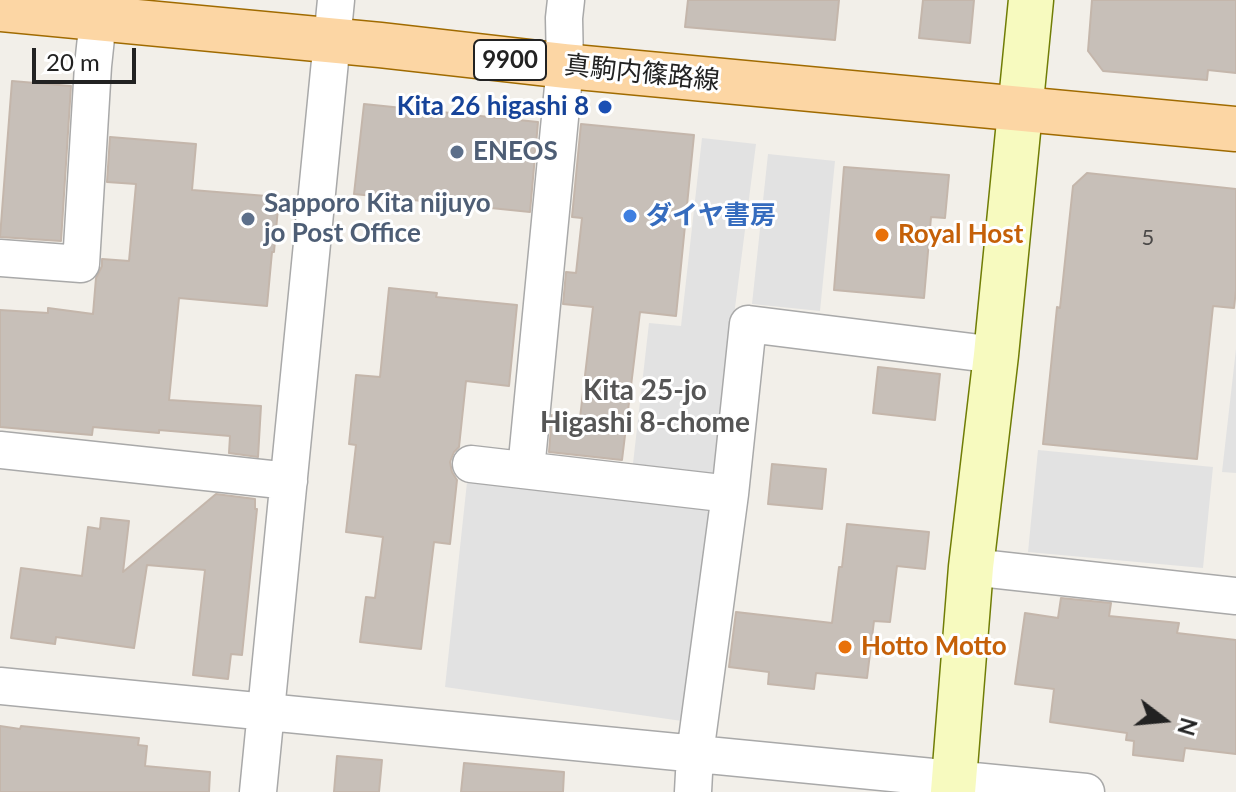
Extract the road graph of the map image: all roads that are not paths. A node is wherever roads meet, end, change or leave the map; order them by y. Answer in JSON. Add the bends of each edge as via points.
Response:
{"nodes":[{"id":1,"x":566,"y":0,"type":"edge"},
{"id":2,"x":1031,"y":0,"type":"edge"},
{"id":3,"x":0,"y":9,"type":"edge"},
{"id":4,"x":99,"y":9,"type":"edge"},
{"id":5,"x":334,"y":20,"type":"edge"},
{"id":6,"x":565,"y":66,"type":"junction"},
{"id":7,"x":1021,"y":108,"type":"junction"},
{"id":8,"x":1236,"y":129,"type":"edge"},
{"id":9,"x":0,"y":258,"type":"edge"},
{"id":10,"x":996,"y":355,"type":"junction"},
{"id":11,"x":0,"y":450,"type":"edge"},
{"id":12,"x":471,"y":464,"type":"dead end"},
{"id":13,"x":526,"y":470,"type":"junction"},
{"id":14,"x":289,"y":481,"type":"junction"},
{"id":15,"x":730,"y":494,"type":"junction"},
{"id":16,"x":971,"y":567,"type":"junction"},
{"id":17,"x":1236,"y":596,"type":"edge"},
{"id":18,"x":0,"y":686,"type":"edge"},
{"id":19,"x":266,"y":713,"type":"junction"},
{"id":20,"x":695,"y":754,"type":"junction"},
{"id":21,"x":954,"y":786,"type":"edge"},
{"id":22,"x":258,"y":792,"type":"edge"},
{"id":23,"x":693,"y":792,"type":"edge"},
{"id":24,"x":1086,"y":792,"type":"edge"}],
"edges":[{"from":1,"to":6,"type":"street"},
{"from":2,"to":7,"type":"street"},
{"from":3,"to":4,"type":"main road","name":"真駒内篠路線","number":"9900"},
{"from":4,"to":5,"type":"main road","name":"真駒内篠路線","number":"9900"},
{"from":4,"to":9,"type":"street","via":[[81,264]]},
{"from":5,"to":6,"type":"main road","name":"真駒内篠路線","number":"9900"},
{"from":5,"to":14,"type":"street"},
{"from":6,"to":7,"type":"main road","name":"真駒内篠路線","number":"9900"},
{"from":6,"to":13,"type":"street"},
{"from":7,"to":8,"type":"main road","name":"真駒内篠路線","number":"9900"},
{"from":7,"to":10,"type":"street"},
{"from":10,"to":15,"type":"street","via":[[748,324]]},
{"from":10,"to":16,"type":"street"},
{"from":11,"to":14,"type":"street"},
{"from":12,"to":13,"type":"street"},
{"from":13,"to":15,"type":"street"},
{"from":14,"to":19,"type":"street"},
{"from":15,"to":20,"type":"street"},
{"from":16,"to":17,"type":"street"},
{"from":16,"to":21,"type":"street"},
{"from":18,"to":19,"type":"street"},
{"from":19,"to":20,"type":"street"},
{"from":19,"to":22,"type":"street"},
{"from":20,"to":21,"type":"street"},
{"from":20,"to":23,"type":"street"},
{"from":21,"to":24,"type":"street"}]}
